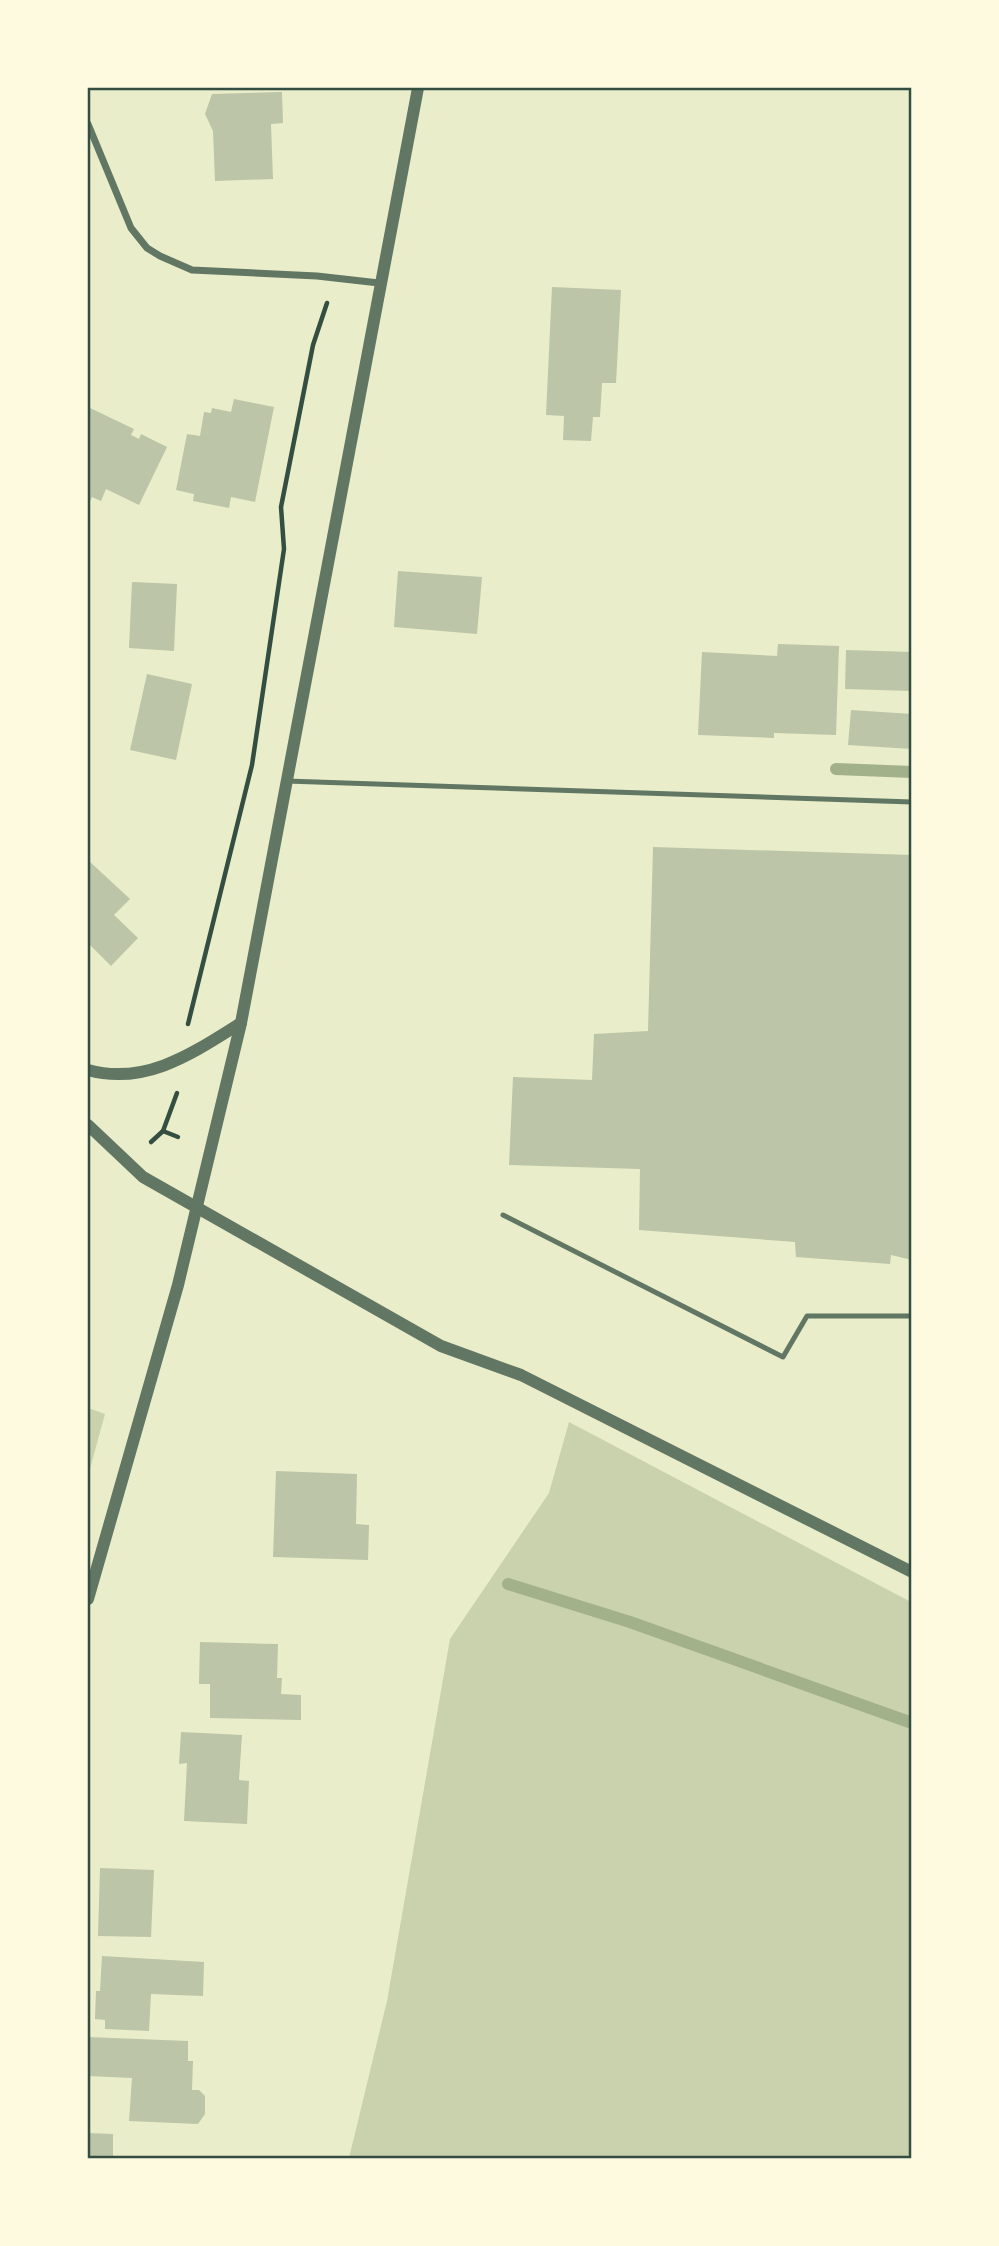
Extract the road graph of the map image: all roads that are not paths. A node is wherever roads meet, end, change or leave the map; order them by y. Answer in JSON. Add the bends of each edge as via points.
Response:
{"nodes":[{"id":1,"x":418,"y":88,"type":"edge"},
{"id":2,"x":88,"y":124,"type":"edge"},
{"id":3,"x":379,"y":283,"type":"junction"},
{"id":4,"x":286,"y":781,"type":"junction"},
{"id":5,"x":912,"y":802,"type":"edge"},
{"id":6,"x":241,"y":1023,"type":"junction"},
{"id":7,"x":88,"y":1070,"type":"edge"},
{"id":8,"x":88,"y":1125,"type":"edge"},
{"id":9,"x":196,"y":1208,"type":"junction"},
{"id":10,"x":503,"y":1215,"type":"dead end"},
{"id":11,"x":912,"y":1316,"type":"edge"},
{"id":12,"x":912,"y":1572,"type":"edge"},
{"id":13,"x":88,"y":1599,"type":"edge"}],
"edges":[{"from":1,"to":3,"type":"street"},
{"from":2,"to":3,"type":"street","via":[[131,228],[160,256],[192,270]]},
{"from":3,"to":4,"type":"street"},
{"from":4,"to":5,"type":"lane"},
{"from":4,"to":6,"type":"street"},
{"from":6,"to":7,"type":"street","via":[[182,1060],[157,1069],[130,1075]]},
{"from":6,"to":9,"type":"street"},
{"from":8,"to":9,"type":"street","via":[[143,1177]]},
{"from":9,"to":12,"type":"street","via":[[442,1346],[521,1375]]},
{"from":9,"to":13,"type":"street"},
{"from":10,"to":11,"type":"lane","via":[[783,1357],[807,1317]]}]}
